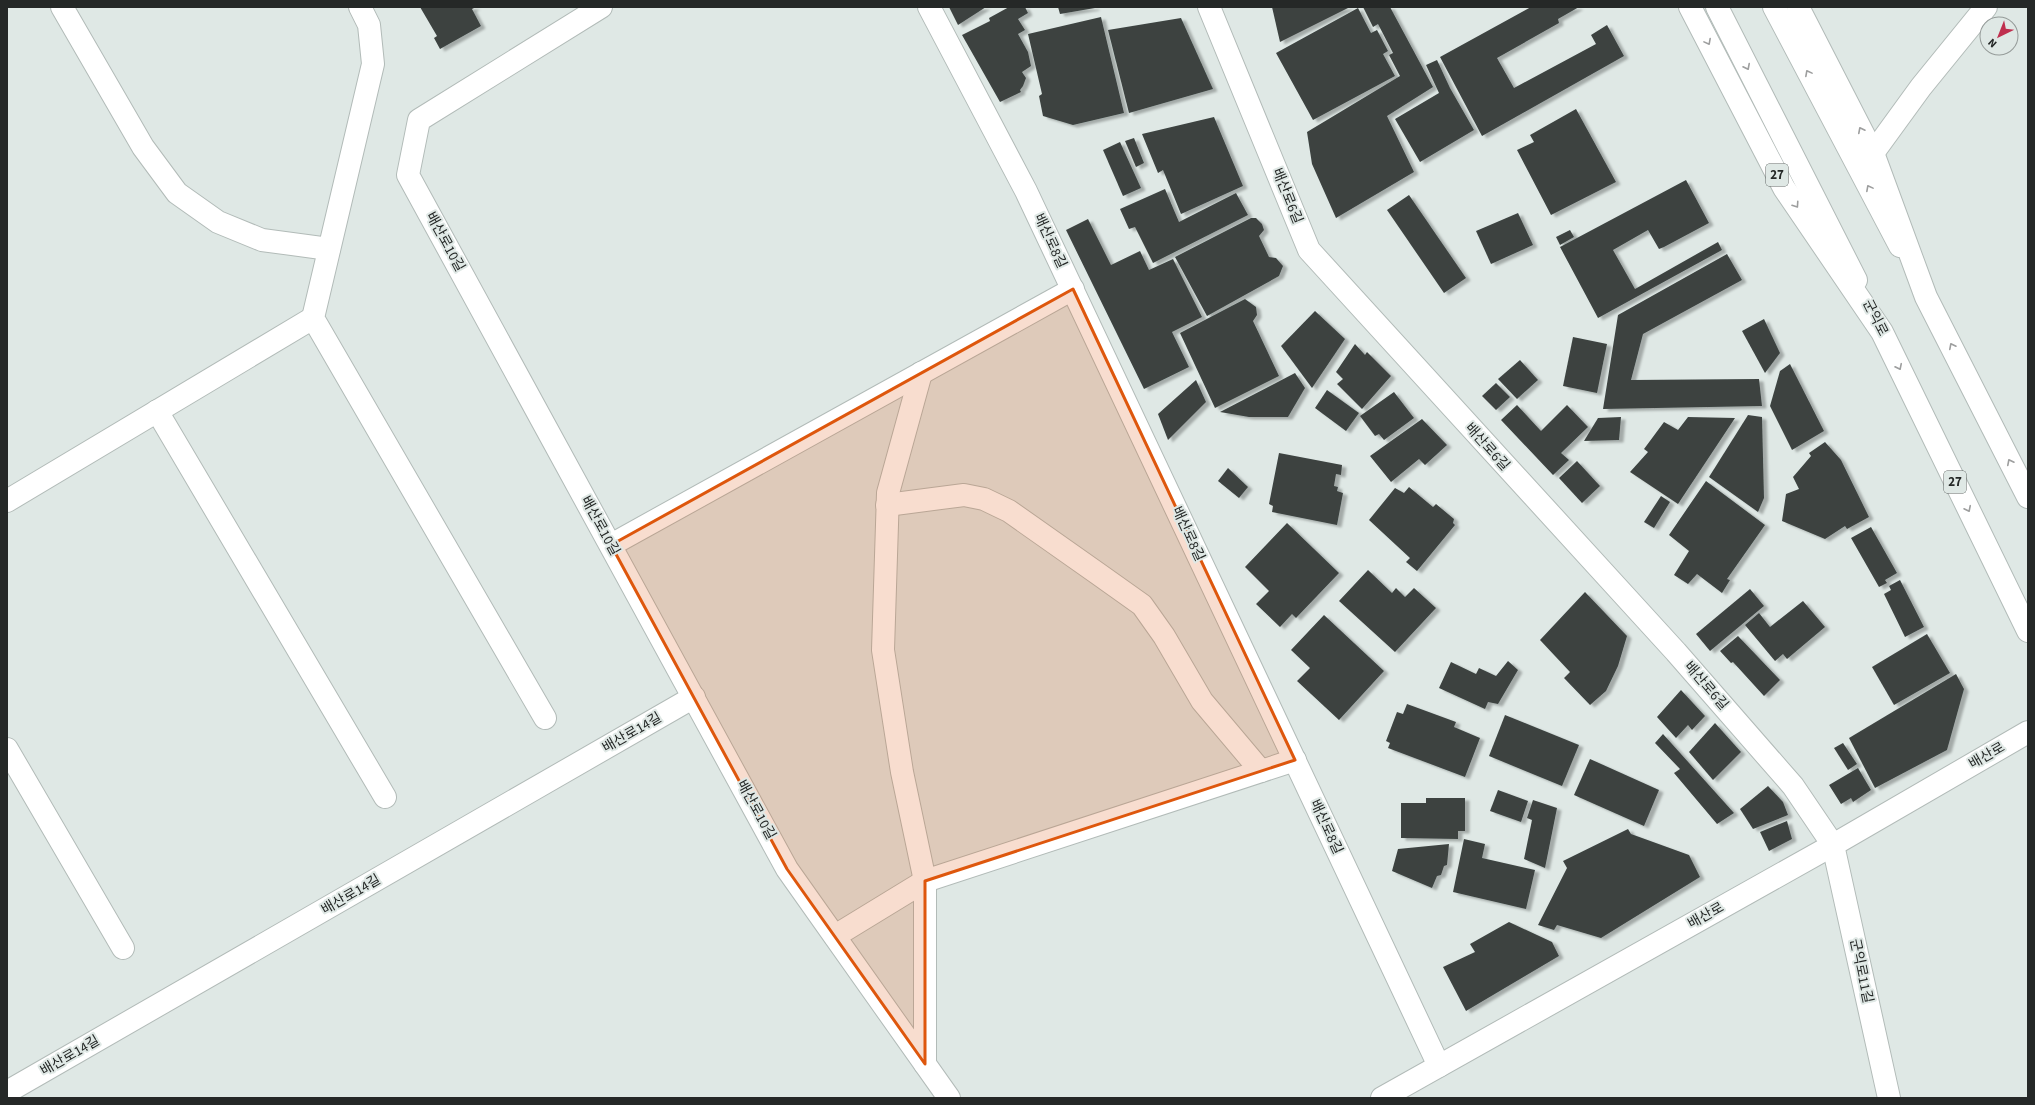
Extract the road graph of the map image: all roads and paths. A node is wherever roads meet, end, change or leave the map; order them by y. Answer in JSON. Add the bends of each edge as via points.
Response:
{"nodes":[{"id":1,"x":62,"y":7,"type":"edge"},
{"id":2,"x":360,"y":7,"type":"edge"},
{"id":3,"x":601,"y":7,"type":"edge"},
{"id":4,"x":929,"y":7,"type":"edge"},
{"id":5,"x":1209,"y":7,"type":"edge"},
{"id":6,"x":1690,"y":7,"type":"edge"},
{"id":7,"x":1717,"y":7,"type":"edge"},
{"id":8,"x":1774,"y":7,"type":"edge"},
{"id":9,"x":1798,"y":7,"type":"edge"},
{"id":10,"x":1986,"y":7,"type":"edge"},
{"id":11,"x":1873,"y":153,"type":"junction"},
{"id":12,"x":329,"y":249,"type":"junction"},
{"id":13,"x":1073,"y":289,"type":"junction"},
{"id":14,"x":1926,"y":297,"type":"junction"},
{"id":15,"x":313,"y":318,"type":"junction"},
{"id":16,"x":1882,"y":332,"type":"junction"},
{"id":17,"x":921,"y":373,"type":"junction"},
{"id":18,"x":157,"y":411,"type":"junction"},
{"id":19,"x":2028,"y":497,"type":"edge"},
{"id":20,"x":7,"y":501,"type":"edge"},
{"id":21,"x":887,"y":505,"type":"junction"},
{"id":22,"x":611,"y":546,"type":"junction"},
{"id":23,"x":2028,"y":631,"type":"edge"},
{"id":24,"x":694,"y":697,"type":"junction"},
{"id":25,"x":545,"y":718,"type":"dead end"},
{"id":26,"x":2028,"y":732,"type":"edge"},
{"id":27,"x":7,"y":748,"type":"edge"},
{"id":28,"x":1294,"y":760,"type":"junction"},
{"id":29,"x":1261,"y":771,"type":"junction"},
{"id":30,"x":385,"y":797,"type":"dead end"},
{"id":31,"x":1834,"y":845,"type":"junction"},
{"id":32,"x":925,"y":881,"type":"junction"},
{"id":33,"x":834,"y":936,"type":"junction"},
{"id":34,"x":123,"y":948,"type":"dead end"},
{"id":35,"x":925,"y":1064,"type":"junction"},
{"id":36,"x":1439,"y":1066,"type":"junction"},
{"id":37,"x":7,"y":1092,"type":"edge"},
{"id":38,"x":948,"y":1098,"type":"edge"},
{"id":39,"x":1382,"y":1098,"type":"edge"},
{"id":40,"x":1889,"y":1098,"type":"edge"}],
"edges":[{"from":1,"to":12,"type":"street","via":[[143,147],[177,193],[218,222],[262,240]]},
{"from":2,"to":12,"type":"street","via":[[369,25],[373,64]]},
{"from":3,"to":22,"type":"street","name":"배산로10길","via":[[419,120],[408,175]]},
{"from":4,"to":13,"type":"street","name":"배산로8길","via":[[1026,191]]},
{"from":5,"to":31,"type":"street","name":"배산로6길","via":[[1309,250],[1676,652],[1793,786]]},
{"from":6,"to":16,"type":"street","number":"27","one_way":true,"via":[[1784,188]]},
{"from":7,"to":16,"type":"street","name":"군익로","one_way":true},
{"from":14,"to":8,"type":"street","one_way":true},
{"from":11,"to":9,"type":"street","one_way":true},
{"from":10,"to":11,"type":"street","via":[[1921,87]]},
{"from":11,"to":14,"type":"street"},
{"from":12,"to":15,"type":"street"},
{"from":13,"to":17,"type":"street"},
{"from":13,"to":28,"type":"street","name":"배산로8길"},
{"from":19,"to":14,"type":"street","one_way":true},
{"from":15,"to":18,"type":"street"},
{"from":15,"to":25,"type":"street"},
{"from":16,"to":23,"type":"street","name":"군익로","number":"27","one_way":true},
{"from":17,"to":21,"type":"street","via":[[888,493]]},
{"from":17,"to":22,"type":"street"},
{"from":18,"to":20,"type":"street"},
{"from":18,"to":30,"type":"street"},
{"from":21,"to":29,"type":"street","via":[[964,496],[984,499],[1009,511],[1142,605],[1164,636],[1202,701]]},
{"from":21,"to":32,"type":"street","via":[[883,650],[902,772]]},
{"from":22,"to":24,"type":"street","name":"배산로10길"},
{"from":24,"to":33,"type":"street","name":"배산로10길","via":[[787,869]]},
{"from":24,"to":37,"type":"street","name":"배산로14길"},
{"from":26,"to":31,"type":"street","name":"배산로"},
{"from":27,"to":34,"type":"street"},
{"from":28,"to":29,"type":"street"},
{"from":28,"to":36,"type":"street","name":"배산로8길"},
{"from":29,"to":32,"type":"street"},
{"from":31,"to":36,"type":"street","name":"배산로"},
{"from":31,"to":40,"type":"street","name":"군익로11길"},
{"from":32,"to":33,"type":"street"},
{"from":32,"to":35,"type":"street"},
{"from":33,"to":35,"type":"street","name":"배산로10길"},
{"from":35,"to":38,"type":"street","name":"배산로10길"},
{"from":36,"to":39,"type":"street","name":"배산로"}]}
